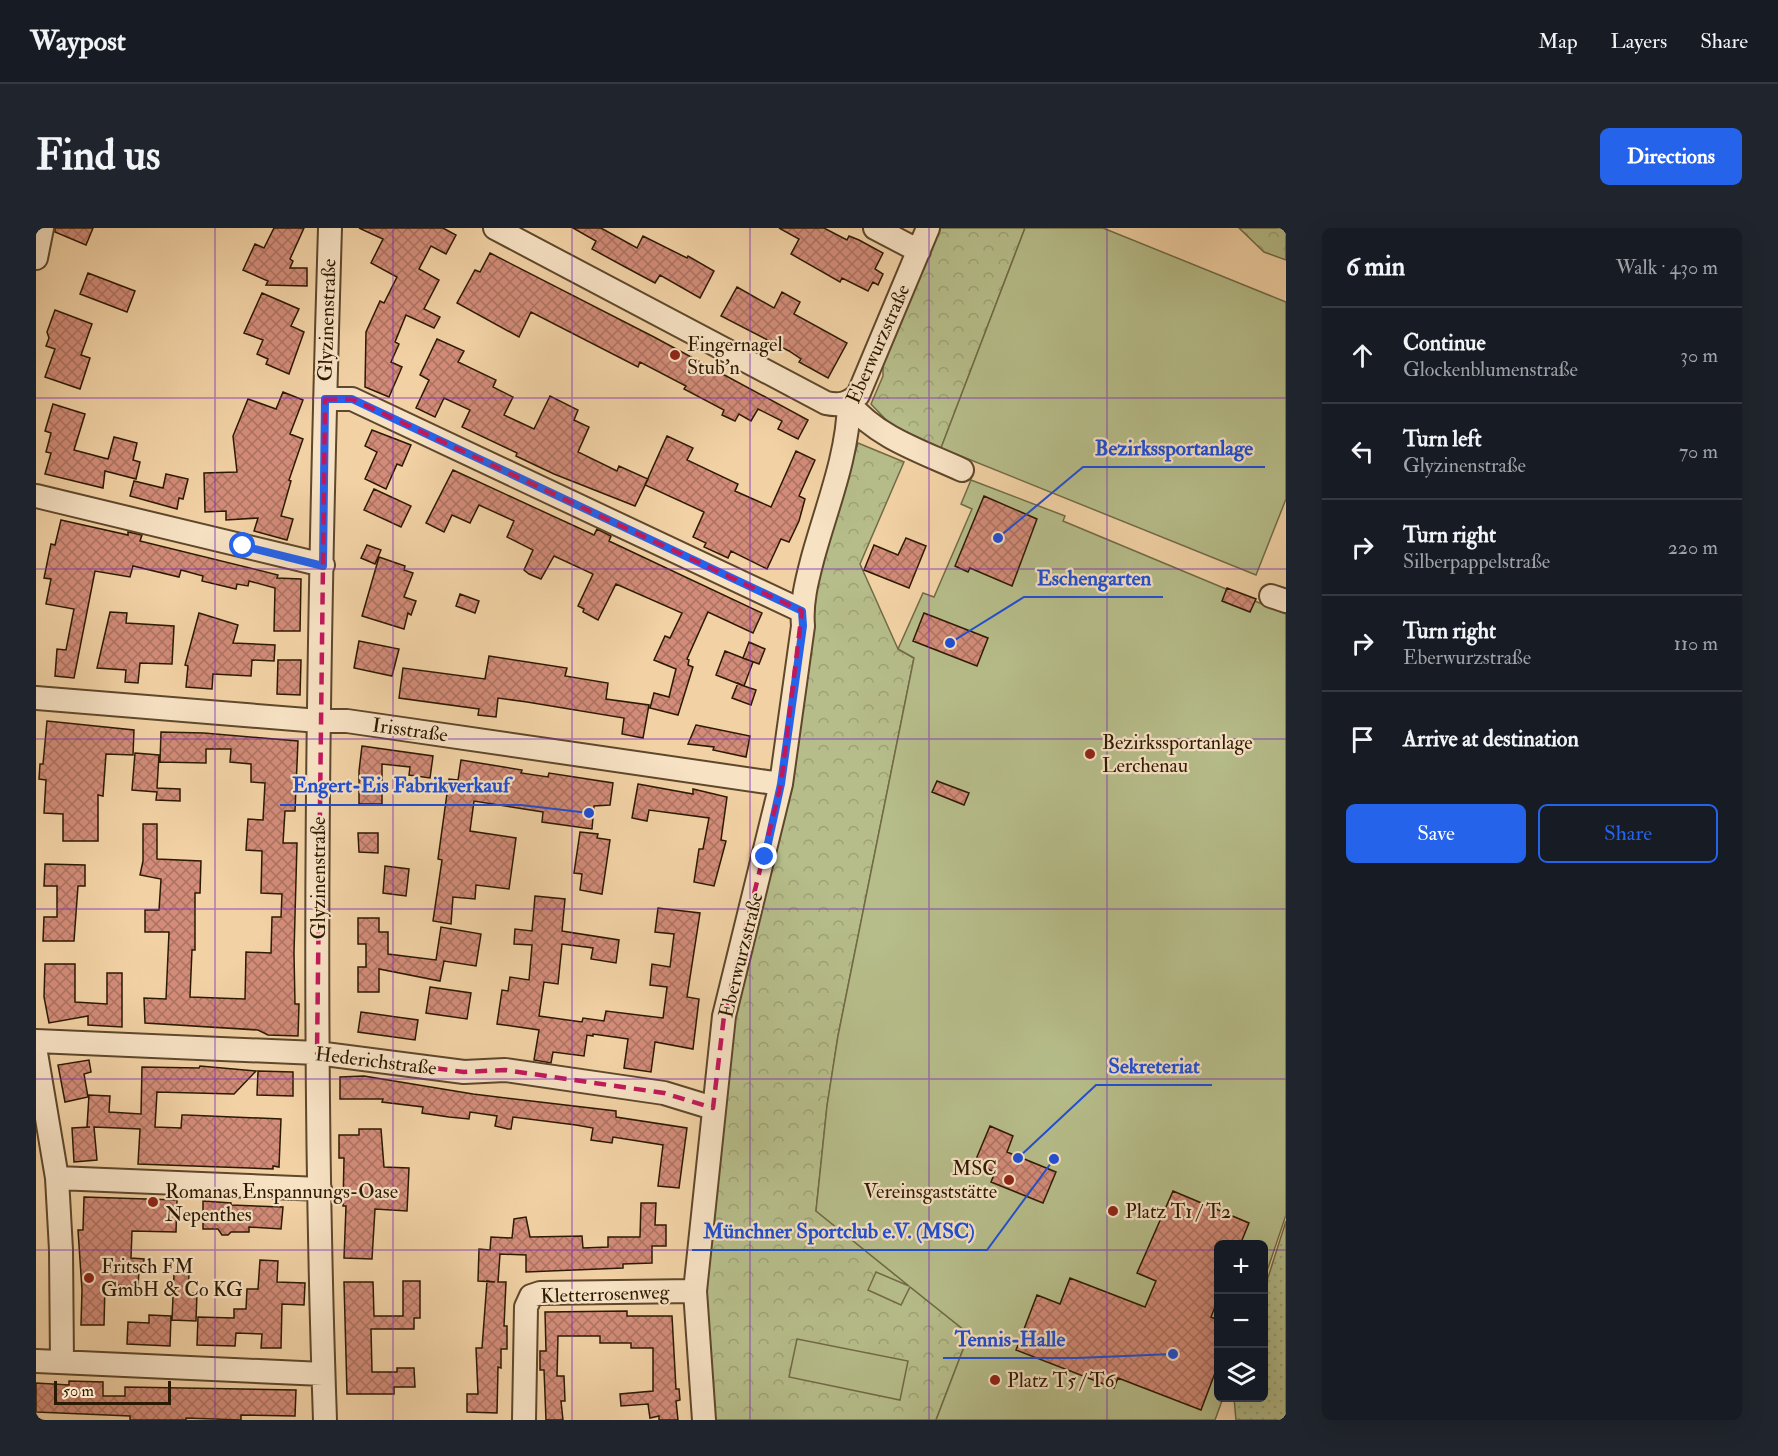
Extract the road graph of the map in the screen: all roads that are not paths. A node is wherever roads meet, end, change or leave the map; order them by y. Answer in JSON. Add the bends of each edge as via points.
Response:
{"nodes":[{"id":1,"x":42,"y":228,"type":"edge"},
{"id":2,"x":330,"y":228,"type":"edge"},
{"id":3,"x":495,"y":228,"type":"edge"},
{"id":4,"x":875,"y":228,"type":"edge"},
{"id":5,"x":928,"y":228,"type":"edge"},
{"id":6,"x":919,"y":250,"type":"junction"},
{"id":7,"x":36,"y":258,"type":"edge"},
{"id":8,"x":325,"y":399,"type":"junction"},
{"id":9,"x":849,"y":403,"type":"junction"},
{"id":10,"x":962,"y":470,"type":"dead end"},
{"id":11,"x":36,"y":496,"type":"edge"},
{"id":12,"x":323,"y":566,"type":"junction"},
{"id":13,"x":802,"y":611,"type":"junction"},
{"id":14,"x":36,"y":699,"type":"edge"},
{"id":15,"x":319,"y":721,"type":"junction"},
{"id":16,"x":781,"y":784,"type":"junction"},
{"id":17,"x":36,"y":1041,"type":"edge"},
{"id":18,"x":36,"y":1053,"type":"edge"},
{"id":19,"x":317,"y":1053,"type":"junction"},
{"id":20,"x":713,"y":1108,"type":"junction"},
{"id":21,"x":57,"y":1178,"type":"junction"},
{"id":22,"x":320,"y":1189,"type":"junction"},
{"id":23,"x":695,"y":1291,"type":"junction"},
{"id":24,"x":36,"y":1361,"type":"edge"},
{"id":25,"x":62,"y":1362,"type":"junction"},
{"id":26,"x":323,"y":1374,"type":"junction"},
{"id":27,"x":325,"y":1420,"type":"edge"},
{"id":28,"x":524,"y":1420,"type":"edge"},
{"id":29,"x":704,"y":1420,"type":"edge"}],
"edges":[{"from":1,"to":7,"type":"street"},
{"from":2,"to":8,"type":"street","name":"Glyzinenstraße"},
{"from":3,"to":9,"type":"street","via":[[826,403]]},
{"from":4,"to":6,"type":"street"},
{"from":5,"to":6,"type":"street","name":"Eberwurzstraße"},
{"from":6,"to":9,"type":"street","name":"Eberwurzstraße","via":[[865,381]]},
{"from":8,"to":12,"type":"street","name":"Glyzinenstraße"},
{"from":8,"to":13,"type":"street","via":[[352,399]]},
{"from":9,"to":10,"type":"street","via":[[862,419],[887,434]]},
{"from":9,"to":13,"type":"street","name":"Eberwurzstraße","via":[[848,433],[806,583]]},
{"from":11,"to":12,"type":"street"},
{"from":12,"to":15,"type":"street","name":"Glyzinenstraße"},
{"from":13,"to":16,"type":"street","name":"Eberwurzstraße"},
{"from":14,"to":15,"type":"street","name":"Irisstraße"},
{"from":15,"to":16,"type":"street","name":"Irisstraße","via":[[347,721]]},
{"from":15,"to":19,"type":"street","name":"Glyzinenstraße"},
{"from":16,"to":20,"type":"street","name":"Eberwurzstraße","via":[[724,1016]]},
{"from":17,"to":19,"type":"street","name":"Hederichstraße"},
{"from":18,"to":21,"type":"street"},
{"from":19,"to":20,"type":"street","name":"Hederichstraße","via":[[464,1072],[505,1070],[664,1093]]},
{"from":19,"to":22,"type":"street","name":"Glyzinenstraße"},
{"from":20,"to":23,"type":"street","name":"Eberwurzstraße"},
{"from":21,"to":22,"type":"street"},
{"from":21,"to":25,"type":"street"},
{"from":22,"to":26,"type":"street","name":"Glyzinenstraße"},
{"from":23,"to":28,"type":"street","name":"Kletterrosenweg","via":[[531,1296],[526,1307]]},
{"from":23,"to":29,"type":"street","name":"Eberwurzstraße"},
{"from":24,"to":25,"type":"street"},
{"from":25,"to":26,"type":"street"},
{"from":26,"to":27,"type":"street","name":"Glyzinenstraße"}]}
